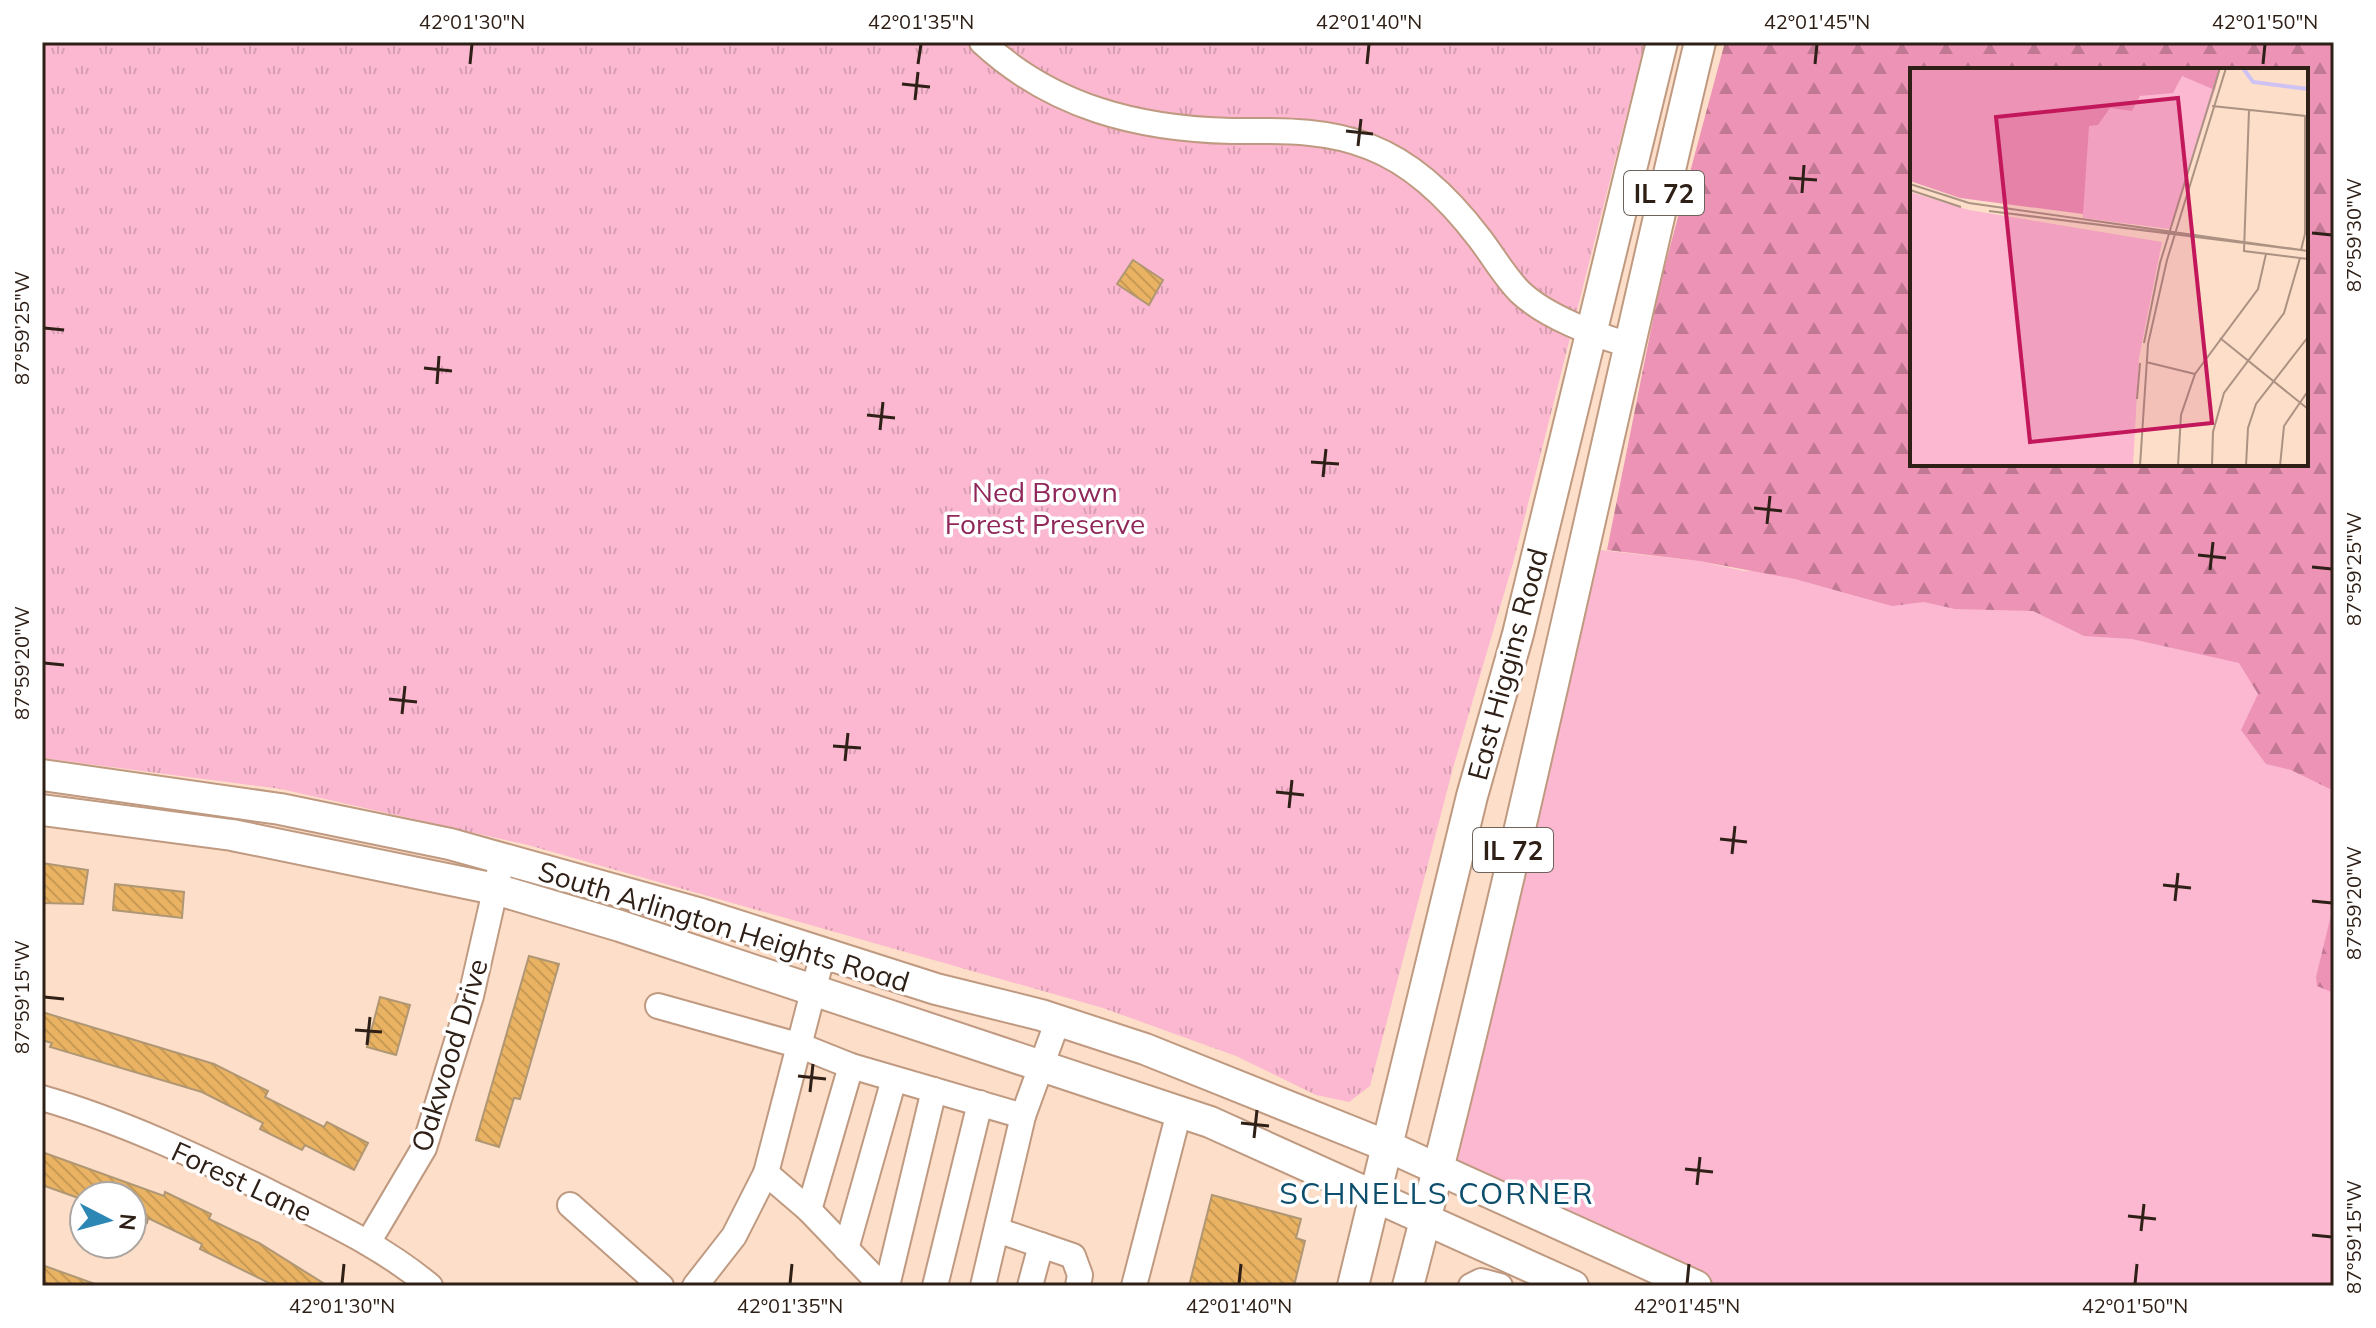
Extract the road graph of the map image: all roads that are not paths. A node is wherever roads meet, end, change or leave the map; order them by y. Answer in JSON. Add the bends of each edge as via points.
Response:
{"nodes":[{"id":1,"x":982,"y":42,"type":"edge"},
{"id":2,"x":1662,"y":42,"type":"edge"},
{"id":3,"x":1700,"y":42,"type":"edge"},
{"id":4,"x":1590,"y":334,"type":"junction"},
{"id":5,"x":1628,"y":344,"type":"junction"},
{"id":6,"x":42,"y":775,"type":"edge"},
{"id":7,"x":42,"y":810,"type":"edge"},
{"id":8,"x":503,"y":859,"type":"junction"},
{"id":9,"x":495,"y":889,"type":"junction"},
{"id":10,"x":823,"y":953,"type":"junction"},
{"id":11,"x":816,"y":990,"type":"junction"},
{"id":12,"x":658,"y":1006,"type":"dead end"},
{"id":13,"x":1058,"y":1020,"type":"junction"},
{"id":14,"x":801,"y":1046,"type":"junction"},
{"id":15,"x":851,"y":1066,"type":"junction"},
{"id":16,"x":1041,"y":1067,"type":"junction"},
{"id":17,"x":894,"y":1079,"type":"junction"},
{"id":18,"x":934,"y":1090,"type":"junction"},
{"id":19,"x":42,"y":1098,"type":"edge"},
{"id":20,"x":980,"y":1103,"type":"junction"},
{"id":21,"x":1179,"y":1112,"type":"junction"},
{"id":22,"x":1023,"y":1116,"type":"junction"},
{"id":23,"x":1387,"y":1146,"type":"junction"},
{"id":24,"x":1437,"y":1167,"type":"junction"},
{"id":25,"x":766,"y":1173,"type":"junction"},
{"id":26,"x":1375,"y":1195,"type":"junction"},
{"id":27,"x":570,"y":1205,"type":"dead end"},
{"id":28,"x":809,"y":1210,"type":"junction"},
{"id":29,"x":1426,"y":1218,"type":"junction"},
{"id":30,"x":997,"y":1230,"type":"junction"},
{"id":31,"x":369,"y":1241,"type":"junction"},
{"id":32,"x":1041,"y":1245,"type":"junction"},
{"id":33,"x":846,"y":1249,"type":"junction"},
{"id":34,"x":1530,"y":1277,"type":"edge"},
{"id":35,"x":1079,"y":1280,"type":"edge"},
{"id":36,"x":430,"y":1286,"type":"edge"},
{"id":37,"x":661,"y":1286,"type":"edge"},
{"id":38,"x":695,"y":1286,"type":"edge"},
{"id":39,"x":885,"y":1286,"type":"edge"},
{"id":40,"x":935,"y":1286,"type":"edge"},
{"id":41,"x":983,"y":1286,"type":"edge"},
{"id":42,"x":1030,"y":1286,"type":"edge"},
{"id":43,"x":1134,"y":1286,"type":"edge"},
{"id":44,"x":1353,"y":1286,"type":"edge"},
{"id":45,"x":1408,"y":1286,"type":"edge"},
{"id":46,"x":1471,"y":1286,"type":"edge"},
{"id":47,"x":1500,"y":1286,"type":"edge"},
{"id":48,"x":1573,"y":1286,"type":"edge"},
{"id":49,"x":1696,"y":1286,"type":"edge"}],
"edges":[{"from":1,"to":4,"type":"street","via":[[1046,90],[1142,123],[1195,130],[1301,131],[1371,147],[1436,189],[1521,293]]},
{"from":2,"to":4,"type":"main road","name":"East Higgins Road","number":"IL 72"},
{"from":3,"to":5,"type":"main road","name":"East Higgins Road","number":"IL 72"},
{"from":4,"to":5,"type":"street"},
{"from":4,"to":23,"type":"main road","name":"East Higgins Road","number":"IL 72"},
{"from":5,"to":24,"type":"main road","name":"East Higgins Road","number":"IL 72","via":[[1535,764]]},
{"from":6,"to":8,"type":"main road","name":"South Arlington Heights Road","via":[[309,814]]},
{"from":7,"to":9,"type":"main road","name":"South Arlington Heights Road","via":[[232,835]]},
{"from":8,"to":9,"type":"street","name":"Oakwood Drive"},
{"from":8,"to":10,"type":"main road","name":"South Arlington Heights Road"},
{"from":9,"to":11,"type":"main road","name":"South Arlington Heights Road"},
{"from":9,"to":31,"type":"street","name":"Oakwood Drive","via":[[471,996],[424,1148]]},
{"from":10,"to":11,"type":"street"},
{"from":10,"to":13,"type":"main road","name":"South Arlington Heights Road"},
{"from":11,"to":14,"type":"street"},
{"from":11,"to":16,"type":"main road","name":"South Arlington Heights Road"},
{"from":12,"to":14,"type":"street"},
{"from":13,"to":16,"type":"street"},
{"from":13,"to":23,"type":"main road","name":"South Arlington Heights Road","via":[[1199,1069]]},
{"from":14,"to":15,"type":"street"},
{"from":14,"to":25,"type":"street"},
{"from":15,"to":17,"type":"street"},
{"from":15,"to":28,"type":"street"},
{"from":16,"to":21,"type":"main road","name":"South Arlington Heights Road"},
{"from":16,"to":22,"type":"street"},
{"from":17,"to":18,"type":"street"},
{"from":17,"to":33,"type":"street"},
{"from":18,"to":20,"type":"street"},
{"from":18,"to":39,"type":"street"},
{"from":19,"to":31,"type":"street","name":"Forest Lane","via":[[82,1109],[214,1165]]},
{"from":20,"to":22,"type":"street"},
{"from":20,"to":40,"type":"street"},
{"from":21,"to":26,"type":"main road","name":"South Arlington Heights Road"},
{"from":21,"to":43,"type":"street"},
{"from":22,"to":30,"type":"street"},
{"from":23,"to":24,"type":"main road","name":"South Arlington Heights Road"},
{"from":23,"to":26,"type":"main road","name":"East Higgins Road","number":"IL 72"},
{"from":24,"to":29,"type":"main road","name":"East Higgins Road","number":"IL 72"},
{"from":24,"to":49,"type":"main road","name":"South Arlington Heights Road"},
{"from":25,"to":28,"type":"street"},
{"from":25,"to":38,"type":"street","via":[[734,1236]]},
{"from":26,"to":29,"type":"main road","name":"South Arlington Heights Road"},
{"from":26,"to":44,"type":"main road","name":"East Higgins Road","number":"IL 72"},
{"from":27,"to":37,"type":"street"},
{"from":28,"to":33,"type":"street"},
{"from":29,"to":34,"type":"main road","name":"South Arlington Heights Road"},
{"from":29,"to":45,"type":"main road","name":"East Higgins Road","number":"IL 72"},
{"from":30,"to":32,"type":"street"},
{"from":30,"to":41,"type":"street"},
{"from":31,"to":36,"type":"street","name":"Forest Lane"},
{"from":32,"to":35,"type":"street","via":[[1073,1256]]},
{"from":32,"to":42,"type":"street"},
{"from":33,"to":39,"type":"street"},
{"from":34,"to":48,"type":"main road","name":"South Arlington Heights Road"},
{"from":46,"to":47,"type":"street","via":[[1481,1281]]}]}
